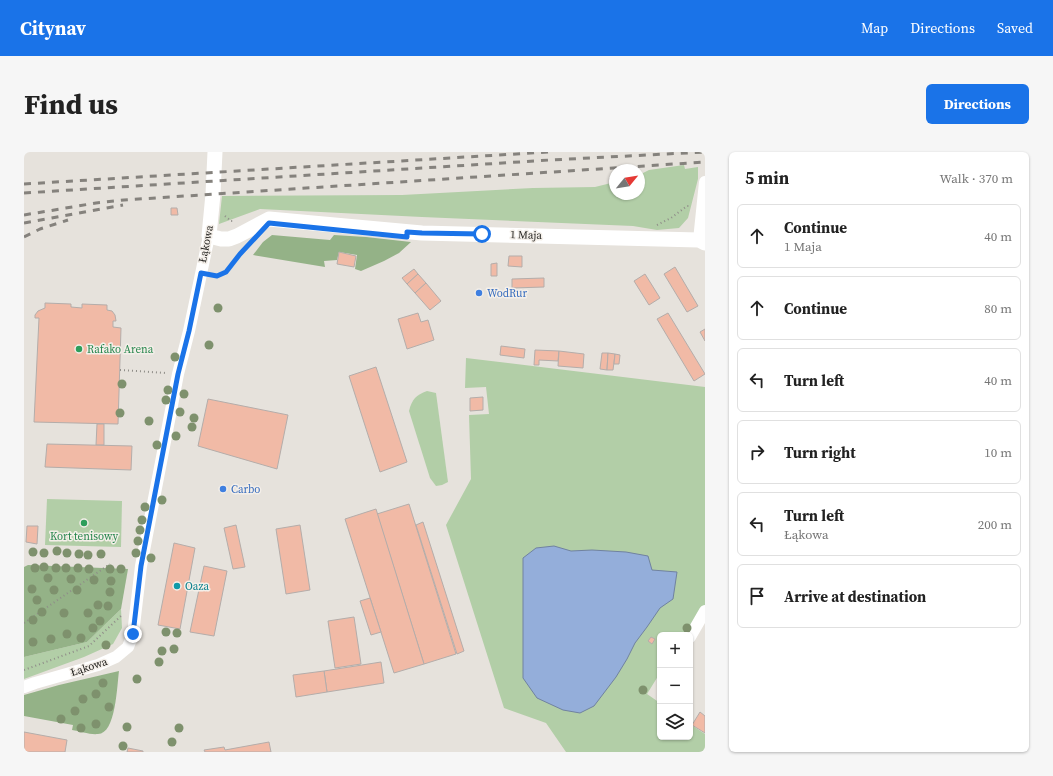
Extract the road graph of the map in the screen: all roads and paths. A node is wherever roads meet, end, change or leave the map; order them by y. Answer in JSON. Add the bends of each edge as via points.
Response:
{"nodes":[{"id":1,"x":215,"y":152,"type":"edge"},
{"id":2,"x":705,"y":182,"type":"edge"},
{"id":3,"x":694,"y":206,"type":"dead end"},
{"id":4,"x":651,"y":228,"type":"dead end"},
{"id":5,"x":209,"y":236,"type":"junction"},
{"id":6,"x":702,"y":242,"type":"edge"},
{"id":7,"x":249,"y":244,"type":"dead end"},
{"id":8,"x":201,"y":273,"type":"junction"},
{"id":9,"x":120,"y":370,"type":"dead end"},
{"id":10,"x":178,"y":374,"type":"junction"},
{"id":11,"x":110,"y":564,"type":"dead end"},
{"id":12,"x":705,"y":611,"type":"edge"},
{"id":13,"x":125,"y":612,"type":"dead end"},
{"id":14,"x":24,"y":623,"type":"edge"},
{"id":15,"x":693,"y":632,"type":"edge"},
{"id":16,"x":24,"y":670,"type":"edge"},
{"id":17,"x":24,"y":687,"type":"edge"}],
"edges":[{"from":1,"to":5,"type":"street","name":"Łąkowa"},
{"from":2,"to":6,"type":"street"},
{"from":3,"to":4,"type":"path","via":[[687,206]]},
{"from":5,"to":6,"type":"street","name":"1 Maja","via":[[229,239],[269,219],[422,233]]},
{"from":5,"to":8,"type":"street","name":"Łąkowa"},
{"from":7,"to":8,"type":"path","via":[[226,272],[217,276]]},
{"from":8,"to":10,"type":"street","name":"Łąkowa"},
{"from":9,"to":10,"type":"path"},
{"from":10,"to":17,"type":"street","name":"Łąkowa","via":[[141,566],[133,634],[128,647],[108,661]]},
{"from":11,"to":14,"type":"path"},
{"from":12,"to":15,"type":"street"},
{"from":13,"to":16,"type":"path","via":[[89,646]]}]}
